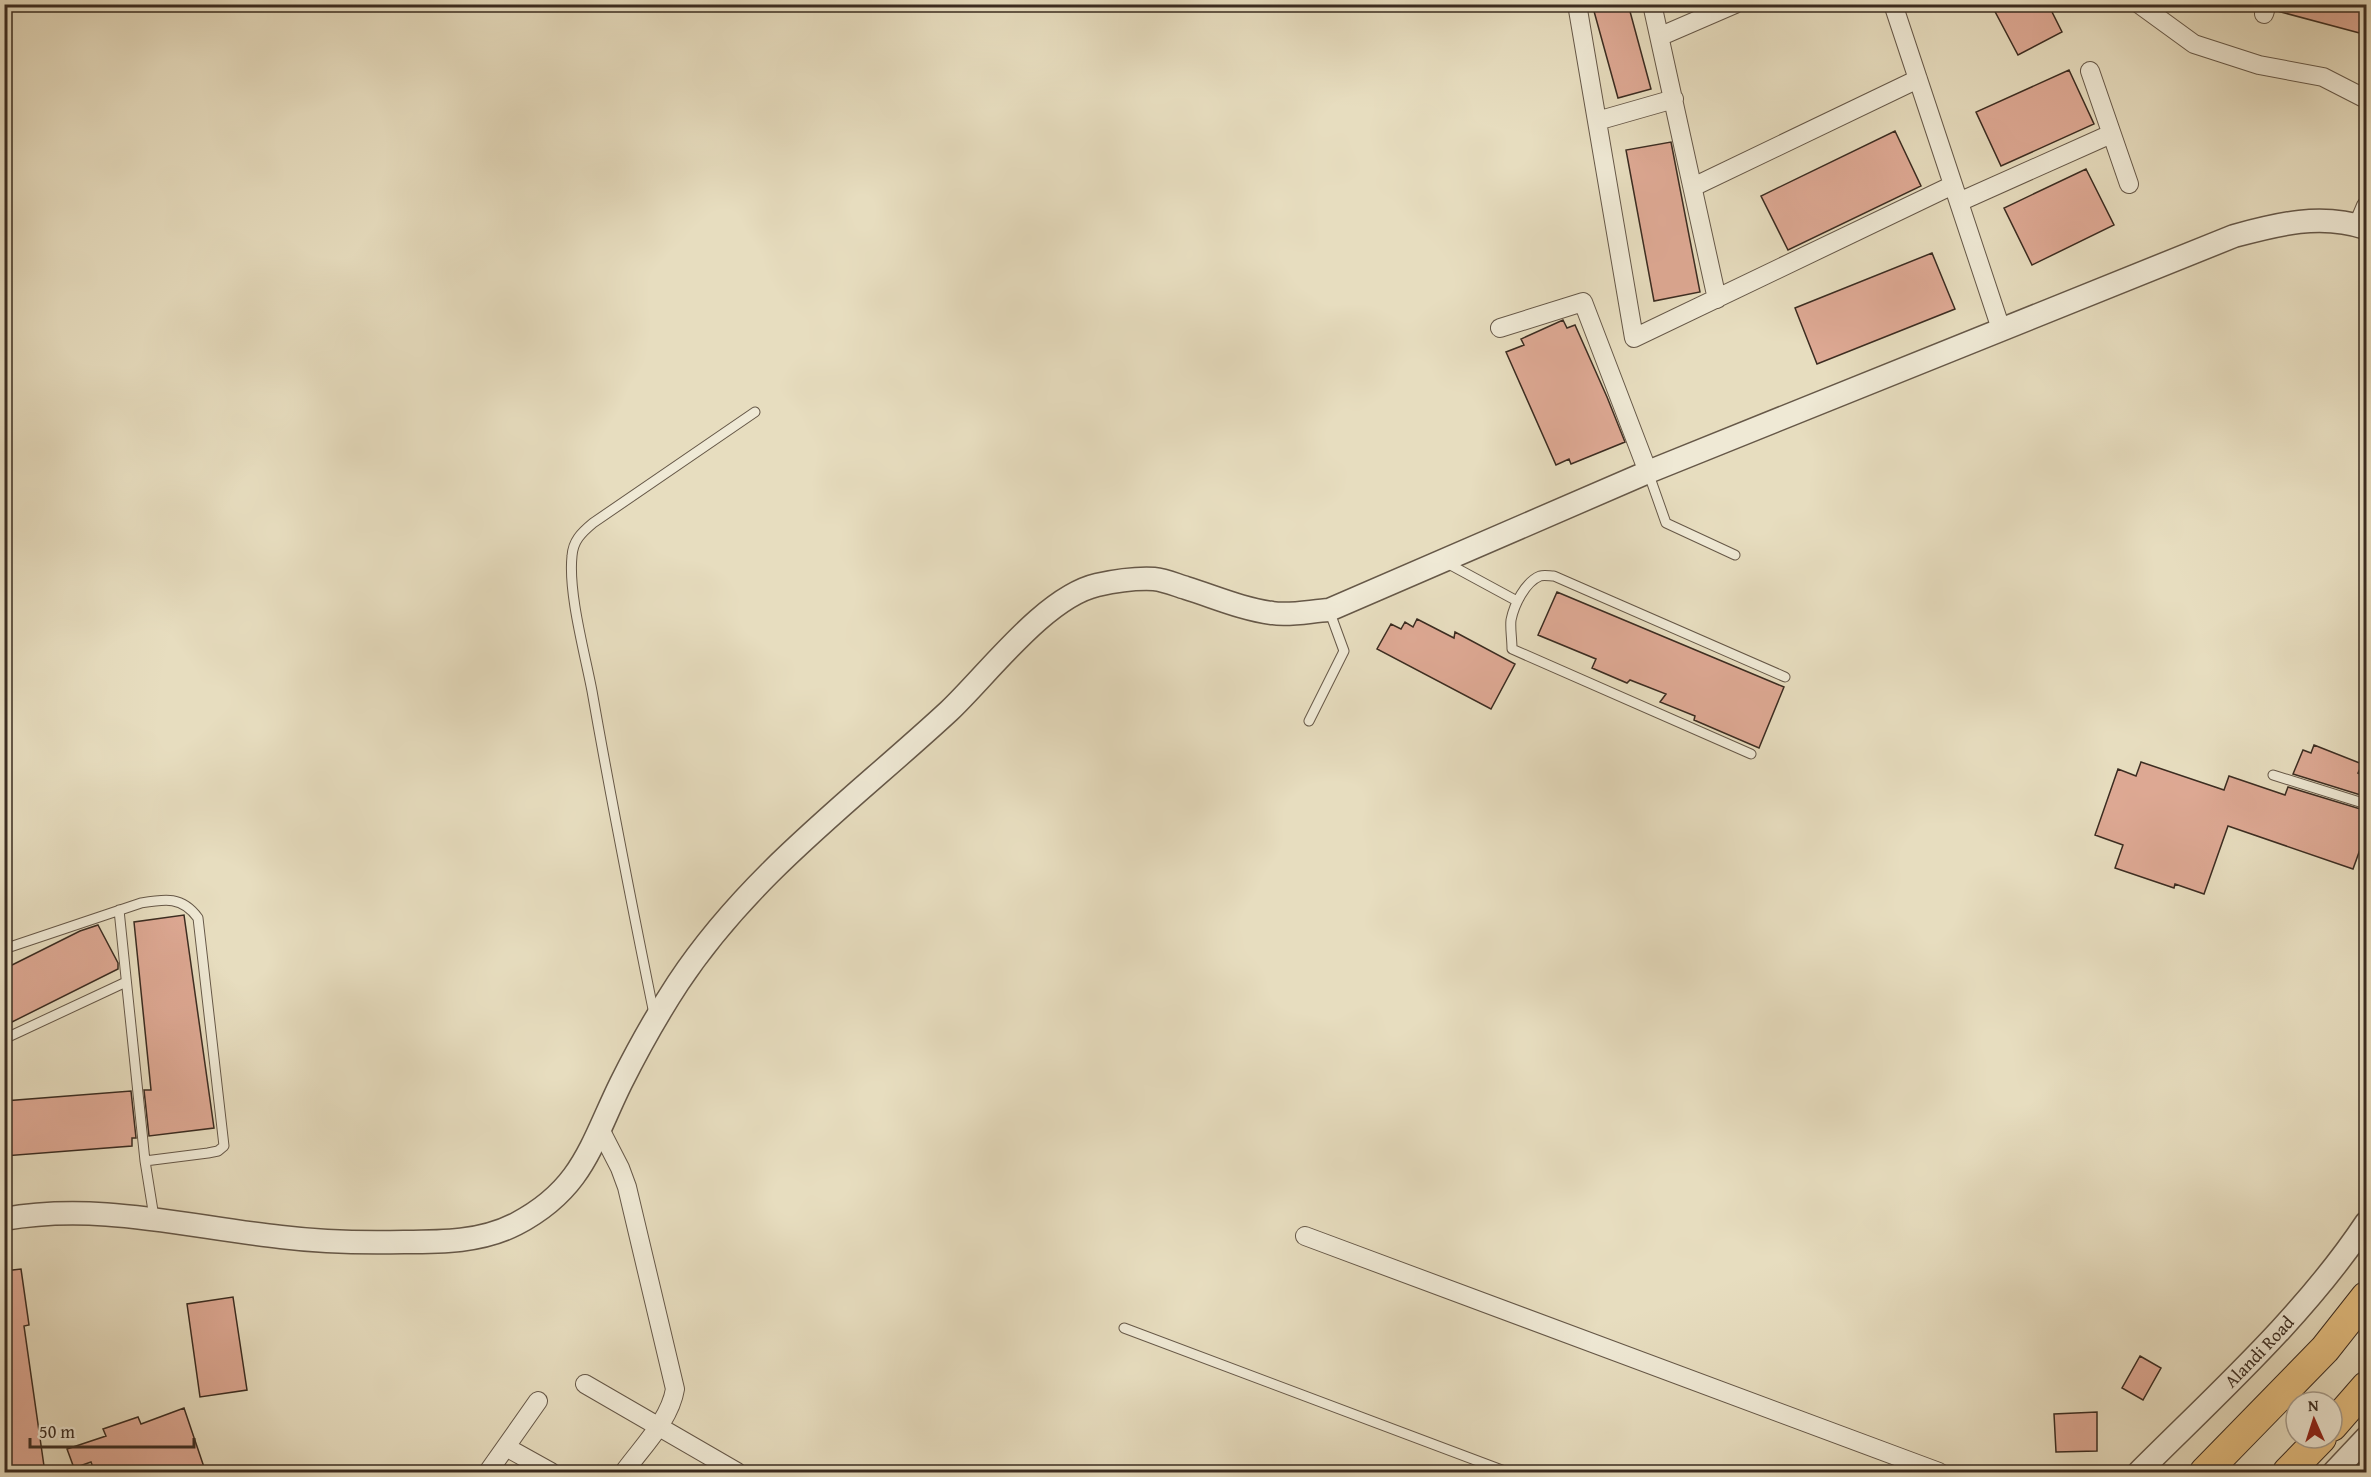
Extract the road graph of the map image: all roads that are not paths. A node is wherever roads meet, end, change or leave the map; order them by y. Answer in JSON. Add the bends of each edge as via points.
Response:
{"nodes":[{"id":1,"x":1577,"y":4,"type":"edge"},
{"id":2,"x":1652,"y":4,"type":"edge"},
{"id":3,"x":1735,"y":4,"type":"edge"},
{"id":4,"x":1893,"y":4,"type":"edge"},
{"id":5,"x":2139,"y":4,"type":"edge"},
{"id":6,"x":1661,"y":36,"type":"junction"},
{"id":7,"x":2090,"y":71,"type":"dead end"},
{"id":8,"x":1918,"y":79,"type":"junction"},
{"id":9,"x":1674,"y":99,"type":"junction"},
{"id":10,"x":2367,"y":99,"type":"edge"},
{"id":11,"x":1597,"y":121,"type":"junction"},
{"id":12,"x":2111,"y":134,"type":"junction"},
{"id":13,"x":2128,"y":184,"type":"dead end"},
{"id":14,"x":1693,"y":187,"type":"junction"},
{"id":15,"x":1956,"y":194,"type":"junction"},
{"id":16,"x":2364,"y":220,"type":"edge"},
{"id":17,"x":1717,"y":299,"type":"junction"},
{"id":18,"x":1500,"y":328,"type":"dead end"},
{"id":19,"x":2001,"y":329,"type":"junction"},
{"id":20,"x":755,"y":412,"type":"dead end"},
{"id":21,"x":1648,"y":472,"type":"junction"},
{"id":22,"x":1735,"y":555,"type":"dead end"},
{"id":23,"x":1441,"y":560,"type":"junction"},
{"id":24,"x":1517,"y":601,"type":"junction"},
{"id":25,"x":1329,"y":610,"type":"junction"},
{"id":26,"x":1785,"y":676,"type":"dead end"},
{"id":27,"x":1309,"y":721,"type":"dead end"},
{"id":28,"x":1751,"y":754,"type":"dead end"},
{"id":29,"x":2273,"y":775,"type":"dead end"},
{"id":30,"x":2367,"y":804,"type":"edge"},
{"id":31,"x":119,"y":910,"type":"junction"},
{"id":32,"x":4,"y":949,"type":"edge"},
{"id":33,"x":126,"y":982,"type":"junction"},
{"id":34,"x":655,"y":1020,"type":"junction"},
{"id":35,"x":4,"y":1039,"type":"edge"},
{"id":36,"x":601,"y":1131,"type":"junction"},
{"id":37,"x":145,"y":1161,"type":"junction"},
{"id":38,"x":154,"y":1217,"type":"junction"},
{"id":39,"x":4,"y":1220,"type":"edge"},
{"id":40,"x":2367,"y":1222,"type":"edge"},
{"id":41,"x":1305,"y":1236,"type":"dead end"},
{"id":42,"x":2367,"y":1297,"type":"edge"},
{"id":43,"x":1124,"y":1328,"type":"dead end"},
{"id":44,"x":585,"y":1384,"type":"dead end"},
{"id":45,"x":2367,"y":1387,"type":"edge"},
{"id":46,"x":538,"y":1401,"type":"dead end"},
{"id":47,"x":2344,"y":1412,"type":"edge"},
{"id":48,"x":657,"y":1426,"type":"junction"},
{"id":49,"x":2367,"y":1438,"type":"edge"},
{"id":50,"x":506,"y":1447,"type":"junction"},
{"id":51,"x":2310,"y":1450,"type":"edge"},
{"id":52,"x":488,"y":1473,"type":"edge"},
{"id":53,"x":551,"y":1473,"type":"edge"},
{"id":54,"x":624,"y":1473,"type":"edge"},
{"id":55,"x":737,"y":1473,"type":"edge"},
{"id":56,"x":1507,"y":1473,"type":"edge"},
{"id":57,"x":1939,"y":1473,"type":"edge"},
{"id":58,"x":2139,"y":1473,"type":"edge"},
{"id":59,"x":2205,"y":1473,"type":"edge"},
{"id":60,"x":2288,"y":1473,"type":"edge"},
{"id":61,"x":2334,"y":1473,"type":"edge"}],
"edges":[{"from":1,"to":11,"type":"street"},
{"from":2,"to":6,"type":"street"},
{"from":3,"to":6,"type":"street"},
{"from":4,"to":8,"type":"street"},
{"from":5,"to":10,"type":"street","via":[[2194,44],[2259,65],[2323,77]]},
{"from":6,"to":9,"type":"street"},
{"from":7,"to":12,"type":"street"},
{"from":8,"to":14,"type":"street"},
{"from":8,"to":15,"type":"street"},
{"from":9,"to":11,"type":"street"},
{"from":9,"to":14,"type":"street"},
{"from":11,"to":17,"type":"street","via":[[1634,338]]},
{"from":12,"to":13,"type":"street"},
{"from":12,"to":15,"type":"street"},
{"from":14,"to":17,"type":"street"},
{"from":15,"to":17,"type":"street"},
{"from":15,"to":19,"type":"street"},
{"from":16,"to":19,"type":"street","via":[[2317,219],[2234,236]]},
{"from":18,"to":21,"type":"street","via":[[1583,302]]},
{"from":19,"to":21,"type":"street"},
{"from":20,"to":34,"type":"lane","via":[[592,523],[573,546],[573,584],[579,620]]},
{"from":21,"to":22,"type":"lane","via":[[1666,523]]},
{"from":21,"to":23,"type":"street"},
{"from":23,"to":24,"type":"lane"},
{"from":23,"to":25,"type":"street"},
{"from":24,"to":26,"type":"lane","via":[[1536,579],[1554,576]]},
{"from":24,"to":28,"type":"lane","via":[[1510,622],[1512,649]]},
{"from":25,"to":27,"type":"lane","via":[[1344,651]]},
{"from":25,"to":34,"type":"street","via":[[1277,614],[1157,579],[1116,582],[1078,591],[1021,636],[974,687],[794,848],[739,904],[690,966]]},
{"from":29,"to":30,"type":"lane"},
{"from":31,"to":32,"type":"lane"},
{"from":31,"to":33,"type":"lane"},
{"from":31,"to":37,"type":"lane","via":[[158,900],[180,902],[198,918],[223,1128],[224,1146],[218,1151]]},
{"from":33,"to":35,"type":"lane"},
{"from":33,"to":37,"type":"lane"},
{"from":34,"to":36,"type":"street","via":[[619,1087]]},
{"from":36,"to":38,"type":"street","via":[[585,1162],[541,1209],[513,1226],[471,1239],[356,1242],[285,1238]]},
{"from":36,"to":48,"type":"street","via":[[627,1187],[673,1378],[673,1402]]},
{"from":37,"to":38,"type":"lane"},
{"from":38,"to":39,"type":"street","via":[[73,1213]]},
{"from":40,"to":58,"type":"street","name":"Alandi Road","via":[[2349,1249],[2264,1346]]},
{"from":41,"to":57,"type":"street"},
{"from":42,"to":59,"type":"main road","via":[[2325,1349]]},
{"from":43,"to":56,"type":"lane"},
{"from":44,"to":48,"type":"street"},
{"from":45,"to":47,"type":"main road"},
{"from":46,"to":50,"type":"street"},
{"from":48,"to":54,"type":"street"},
{"from":48,"to":55,"type":"street"},
{"from":49,"to":61,"type":"street"},
{"from":50,"to":52,"type":"street"},
{"from":50,"to":53,"type":"street"},
{"from":51,"to":60,"type":"main road"}]}
